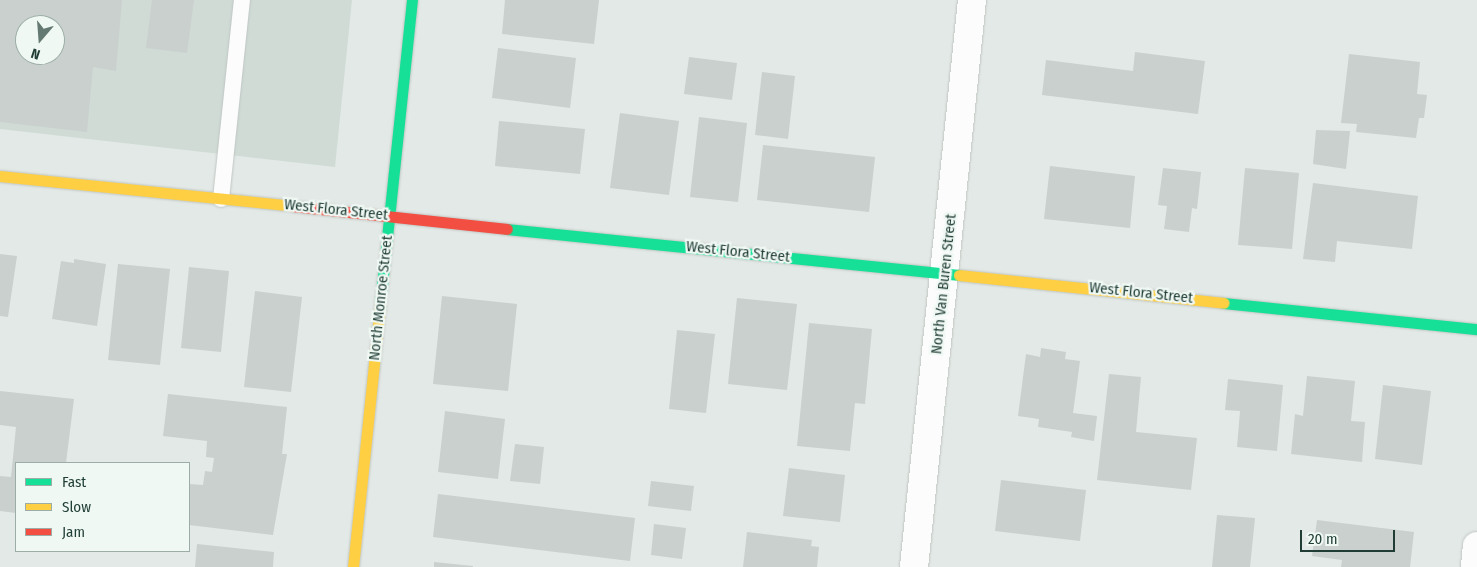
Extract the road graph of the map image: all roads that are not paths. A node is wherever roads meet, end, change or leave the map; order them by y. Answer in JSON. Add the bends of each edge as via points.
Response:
{"nodes":[{"id":1,"x":242,"y":0,"type":"edge"},
{"id":2,"x":412,"y":0,"type":"edge"},
{"id":3,"x":972,"y":0,"type":"edge"},
{"id":4,"x":0,"y":176,"type":"edge"},
{"id":5,"x":221,"y":198,"type":"junction"},
{"id":6,"x":390,"y":216,"type":"junction"},
{"id":7,"x":944,"y":274,"type":"junction"},
{"id":8,"x":1477,"y":329,"type":"edge"},
{"id":9,"x":1477,"y":546,"type":"edge"},
{"id":10,"x":353,"y":567,"type":"edge"},
{"id":11,"x":914,"y":567,"type":"edge"},
{"id":12,"x":1475,"y":567,"type":"edge"}],
"edges":[{"from":1,"to":5,"type":"lane"},
{"from":2,"to":6,"type":"street","name":"North Monroe Street"},
{"from":3,"to":7,"type":"street","name":"North Van Buren Street"},
{"from":4,"to":5,"type":"street","name":"West Flora Street"},
{"from":5,"to":6,"type":"street","name":"West Flora Street"},
{"from":6,"to":7,"type":"street","name":"West Flora Street"},
{"from":6,"to":10,"type":"street","name":"North Monroe Street"},
{"from":7,"to":8,"type":"street","name":"West Flora Street"},
{"from":7,"to":11,"type":"street","name":"North Van Buren Street"},
{"from":9,"to":12,"type":"street"}]}
